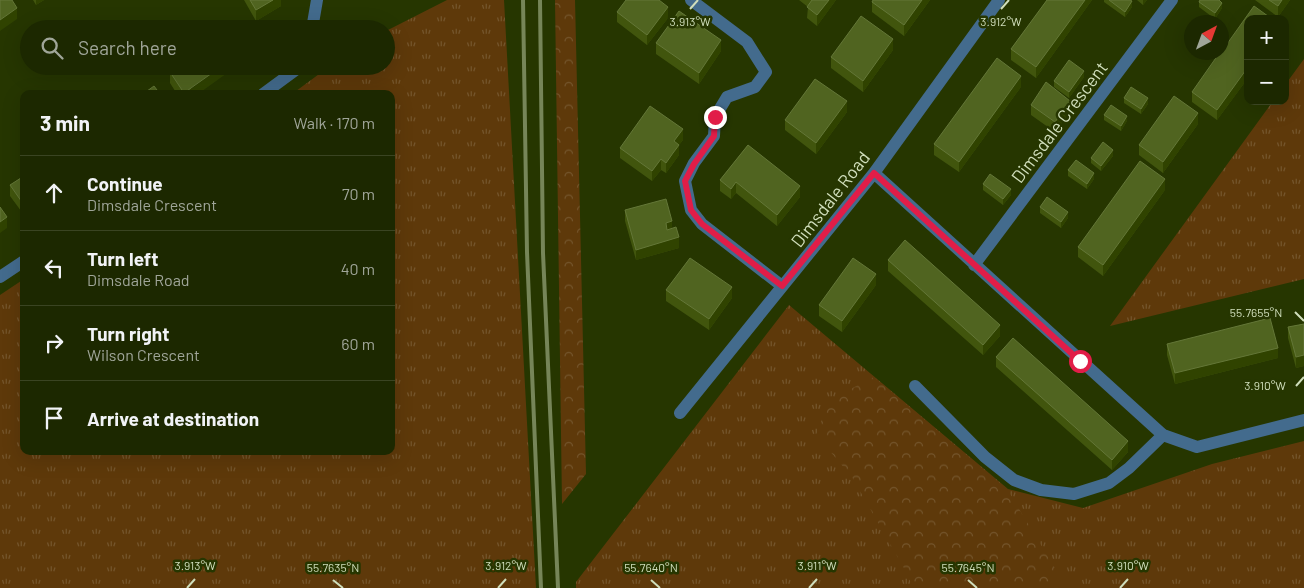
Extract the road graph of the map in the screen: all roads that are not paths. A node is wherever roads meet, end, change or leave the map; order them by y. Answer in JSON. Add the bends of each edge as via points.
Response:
{"nodes":[{"id":1,"x":317,"y":0,"type":"edge"},
{"id":2,"x":692,"y":0,"type":"edge"},
{"id":3,"x":1000,"y":0,"type":"edge"},
{"id":4,"x":1172,"y":0,"type":"edge"},
{"id":5,"x":314,"y":20,"type":"edge"},
{"id":6,"x":289,"y":75,"type":"edge"},
{"id":7,"x":268,"y":90,"type":"edge"},
{"id":8,"x":874,"y":173,"type":"junction"},
{"id":9,"x":20,"y":263,"type":"edge"},
{"id":10,"x":974,"y":265,"type":"junction"},
{"id":11,"x":0,"y":277,"type":"edge"},
{"id":12,"x":782,"y":286,"type":"junction"},
{"id":13,"x":915,"y":386,"type":"dead end"},
{"id":14,"x":680,"y":413,"type":"dead end"},
{"id":15,"x":1304,"y":420,"type":"edge"},
{"id":16,"x":1163,"y":435,"type":"junction"}],
"edges":[{"from":1,"to":5,"type":"street"},
{"from":2,"to":12,"type":"street","via":[[748,42],[766,72],[755,87],[727,97],[715,117],[714,136],[685,181],[691,210],[702,224]]},
{"from":3,"to":8,"type":"street","name":"Dimsdale Road"},
{"from":4,"to":10,"type":"street","name":"Dimsdale Crescent"},
{"from":6,"to":7,"type":"street"},
{"from":8,"to":10,"type":"street"},
{"from":8,"to":12,"type":"street","name":"Dimsdale Road"},
{"from":9,"to":11,"type":"street"},
{"from":10,"to":16,"type":"street"},
{"from":12,"to":14,"type":"street","name":"Dimsdale Road"},
{"from":13,"to":16,"type":"street","via":[[985,457],[1014,480],[1041,490],[1074,494],[1109,483]]},
{"from":15,"to":16,"type":"street","via":[[1197,447]]}]}
